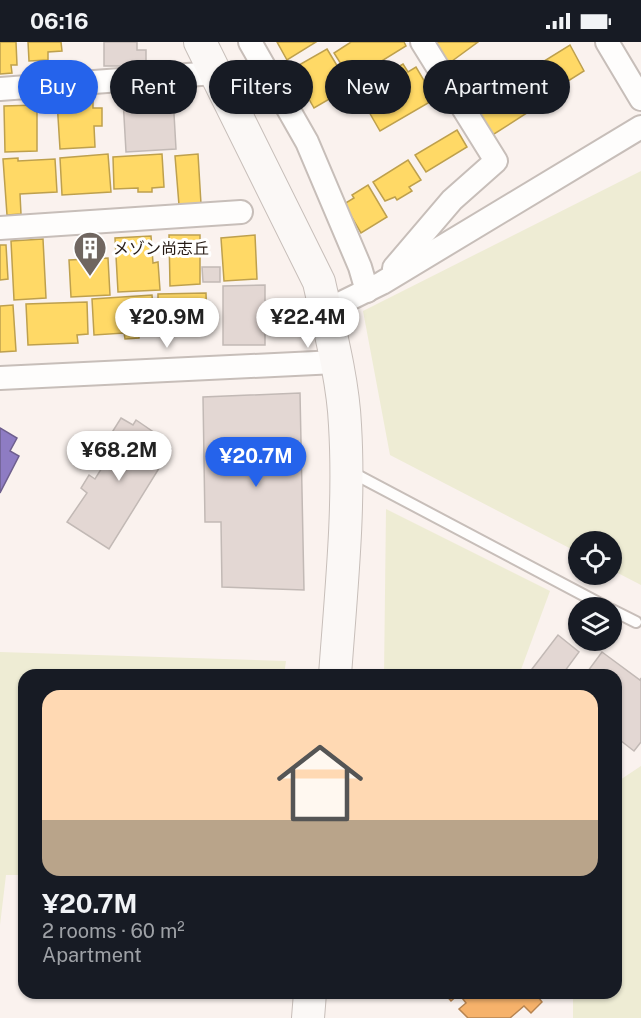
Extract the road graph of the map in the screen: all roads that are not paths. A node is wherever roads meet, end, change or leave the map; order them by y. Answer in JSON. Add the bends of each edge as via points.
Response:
{"nodes":[{"id":1,"x":200,"y":42,"type":"edge"},
{"id":2,"x":250,"y":42,"type":"edge"},
{"id":3,"x":422,"y":42,"type":"edge"},
{"id":4,"x":607,"y":42,"type":"edge"},
{"id":5,"x":209,"y":62,"type":"edge"},
{"id":6,"x":209,"y":73,"type":"edge"},
{"id":7,"x":0,"y":90,"type":"edge"},
{"id":8,"x":641,"y":99,"type":"edge"},
{"id":9,"x":235,"y":114,"type":"edge"},
{"id":10,"x":641,"y":127,"type":"edge"},
{"id":11,"x":241,"y":212,"type":"dead end"},
{"id":12,"x":0,"y":228,"type":"edge"},
{"id":13,"x":374,"y":287,"type":"junction"},
{"id":14,"x":325,"y":310,"type":"junction"},
{"id":15,"x":336,"y":362,"type":"junction"},
{"id":16,"x":0,"y":378,"type":"edge"},
{"id":17,"x":345,"y":469,"type":"junction"},
{"id":18,"x":587,"y":597,"type":"edge"},
{"id":19,"x":622,"y":615,"type":"edge"},
{"id":20,"x":636,"y":622,"type":"dead end"},
{"id":21,"x":335,"y":669,"type":"edge"},
{"id":22,"x":310,"y":999,"type":"edge"},
{"id":23,"x":309,"y":1018,"type":"edge"}],
"edges":[{"from":1,"to":5,"type":"street"},
{"from":2,"to":13,"type":"street","via":[[307,142],[360,267]]},
{"from":3,"to":13,"type":"street","via":[[496,161],[452,200]]},
{"from":4,"to":8,"type":"street"},
{"from":6,"to":7,"type":"street"},
{"from":9,"to":14,"type":"street","via":[[319,282]]},
{"from":10,"to":13,"type":"street"},
{"from":11,"to":12,"type":"street"},
{"from":13,"to":14,"type":"street"},
{"from":14,"to":15,"type":"street"},
{"from":15,"to":16,"type":"street"},
{"from":15,"to":17,"type":"street","via":[[345,424]]},
{"from":17,"to":18,"type":"lane"},
{"from":17,"to":21,"type":"street","via":[[345,546]]},
{"from":19,"to":20,"type":"lane"},
{"from":22,"to":23,"type":"street"}]}
